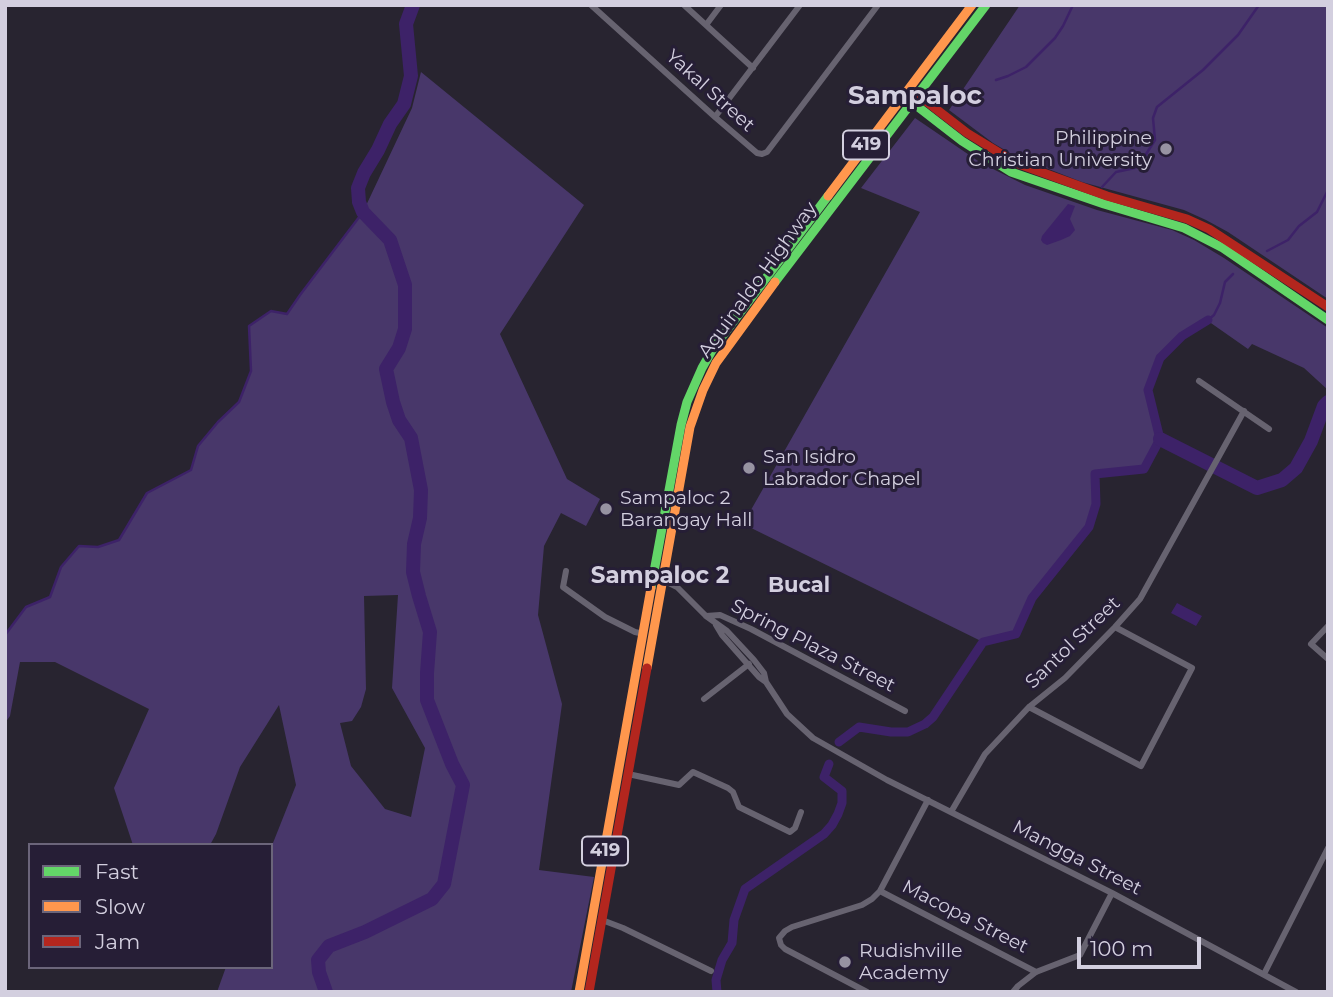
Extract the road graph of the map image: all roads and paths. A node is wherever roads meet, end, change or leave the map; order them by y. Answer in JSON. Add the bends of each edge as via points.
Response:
{"nodes":[{"id":1,"x":591,"y":5,"type":"edge"},
{"id":2,"x":684,"y":5,"type":"edge"},
{"id":3,"x":721,"y":5,"type":"edge"},
{"id":4,"x":800,"y":5,"type":"edge"},
{"id":5,"x":878,"y":5,"type":"edge"},
{"id":6,"x":972,"y":5,"type":"edge"},
{"id":7,"x":986,"y":5,"type":"edge"},
{"id":8,"x":706,"y":25,"type":"junction"},
{"id":9,"x":753,"y":68,"type":"junction"},
{"id":10,"x":907,"y":92,"type":"junction"},
{"id":11,"x":916,"y":99,"type":"junction"},
{"id":12,"x":715,"y":117,"type":"junction"},
{"id":13,"x":1328,"y":307,"type":"edge"},
{"id":14,"x":1328,"y":320,"type":"edge"},
{"id":15,"x":1199,"y":380,"type":"dead end"},
{"id":16,"x":1244,"y":411,"type":"junction"},
{"id":17,"x":1269,"y":429,"type":"dead end"},
{"id":18,"x":566,"y":572,"type":"dead end"},
{"id":19,"x":658,"y":577,"type":"junction"},
{"id":20,"x":706,"y":617,"type":"junction"},
{"id":21,"x":715,"y":624,"type":"junction"},
{"id":22,"x":1328,"y":626,"type":"edge"},
{"id":23,"x":1115,"y":627,"type":"junction"},
{"id":24,"x":648,"y":635,"type":"junction"},
{"id":25,"x":1328,"y":659,"type":"edge"},
{"id":26,"x":749,"y":664,"type":"junction"},
{"id":27,"x":766,"y":682,"type":"junction"},
{"id":28,"x":704,"y":699,"type":"dead end"},
{"id":29,"x":1030,"y":707,"type":"junction"},
{"id":30,"x":905,"y":711,"type":"dead end"},
{"id":31,"x":623,"y":774,"type":"junction"},
{"id":32,"x":928,"y":800,"type":"junction"},
{"id":33,"x":951,"y":812,"type":"junction"},
{"id":34,"x":801,"y":813,"type":"dead end"},
{"id":35,"x":1328,"y":848,"type":"edge"},
{"id":36,"x":880,"y":891,"type":"junction"},
{"id":37,"x":1112,"y":893,"type":"junction"},
{"id":38,"x":598,"y":918,"type":"junction"},
{"id":39,"x":711,"y":971,"type":"dead end"},
{"id":40,"x":1036,"y":972,"type":"junction"},
{"id":41,"x":1264,"y":974,"type":"junction"},
{"id":42,"x":587,"y":991,"type":"edge"},
{"id":43,"x":867,"y":992,"type":"edge"},
{"id":44,"x":1013,"y":992,"type":"edge"},
{"id":45,"x":1296,"y":992,"type":"edge"}],
"edges":[{"from":1,"to":12,"type":"street","name":"Yakal Street"},
{"from":2,"to":8,"type":"street"},
{"from":3,"to":8,"type":"street"},
{"from":4,"to":9,"type":"street"},
{"from":5,"to":12,"type":"street","name":"Yakal Street","via":[[766,152],[757,153]]},
{"from":6,"to":10,"type":"main road","name":"Aguinaldo Highway","number":"419"},
{"from":7,"to":11,"type":"main road","name":"Aguinaldo Highway","number":"419"},
{"from":8,"to":9,"type":"street"},
{"from":9,"to":12,"type":"street"},
{"from":10,"to":11,"type":"main road"},
{"from":10,"to":19,"type":"main road","name":"Aguinaldo Highway","number":"419","via":[[702,368],[684,413]]},
{"from":11,"to":13,"type":"main road","via":[[1016,163],[1209,229]]},
{"from":11,"to":14,"type":"main road","via":[[962,141],[1011,172],[1205,237]]},
{"from":11,"to":19,"type":"main road","name":"Aguinaldo Highway","number":"419","via":[[716,363],[691,427]]},
{"from":15,"to":16,"type":"street"},
{"from":16,"to":17,"type":"street"},
{"from":16,"to":23,"type":"street","name":"Santol Street","via":[[1140,599]]},
{"from":18,"to":24,"type":"street","via":[[564,587],[605,617]]},
{"from":19,"to":20,"type":"street","via":[[677,587]]},
{"from":19,"to":24,"type":"main road","name":"Aguinaldo Highway","number":"419"},
{"from":20,"to":21,"type":"street"},
{"from":20,"to":30,"type":"street","name":"Spring Plaza Street","via":[[720,615],[751,629]]},
{"from":21,"to":26,"type":"street"},
{"from":21,"to":27,"type":"street","via":[[754,660]]},
{"from":22,"to":25,"type":"street","via":[[1311,644]]},
{"from":23,"to":29,"type":"street","name":"Santol Street"},
{"from":23,"to":29,"type":"street","via":[[1192,668],[1141,766]]},
{"from":24,"to":31,"type":"main road","name":"Aguinaldo Highway","number":"419"},
{"from":26,"to":27,"type":"street"},
{"from":26,"to":28,"type":"street"},
{"from":27,"to":32,"type":"street","name":"Mangga Street","via":[[787,714],[813,738]]},
{"from":29,"to":33,"type":"street","name":"Santol Street","via":[[985,754]]},
{"from":31,"to":34,"type":"street","via":[[679,785],[694,772],[728,788],[739,807],[790,832]]},
{"from":31,"to":38,"type":"main road","name":"Aguinaldo Highway","number":"419"},
{"from":32,"to":33,"type":"street","name":"Mangga Street"},
{"from":32,"to":36,"type":"street"},
{"from":33,"to":37,"type":"street","name":"Mangga Street"},
{"from":35,"to":41,"type":"street"},
{"from":36,"to":40,"type":"street","name":"Macopa Street"},
{"from":36,"to":43,"type":"street","via":[[862,905],[792,927],[779,938],[785,949]]},
{"from":37,"to":40,"type":"street","via":[[1080,955]]},
{"from":37,"to":41,"type":"street","name":"Mangga Street"},
{"from":38,"to":39,"type":"street"},
{"from":38,"to":42,"type":"main road","name":"Aguinaldo Highway","number":"419"},
{"from":40,"to":44,"type":"street"},
{"from":41,"to":45,"type":"street","name":"Mangga Street"}]}
